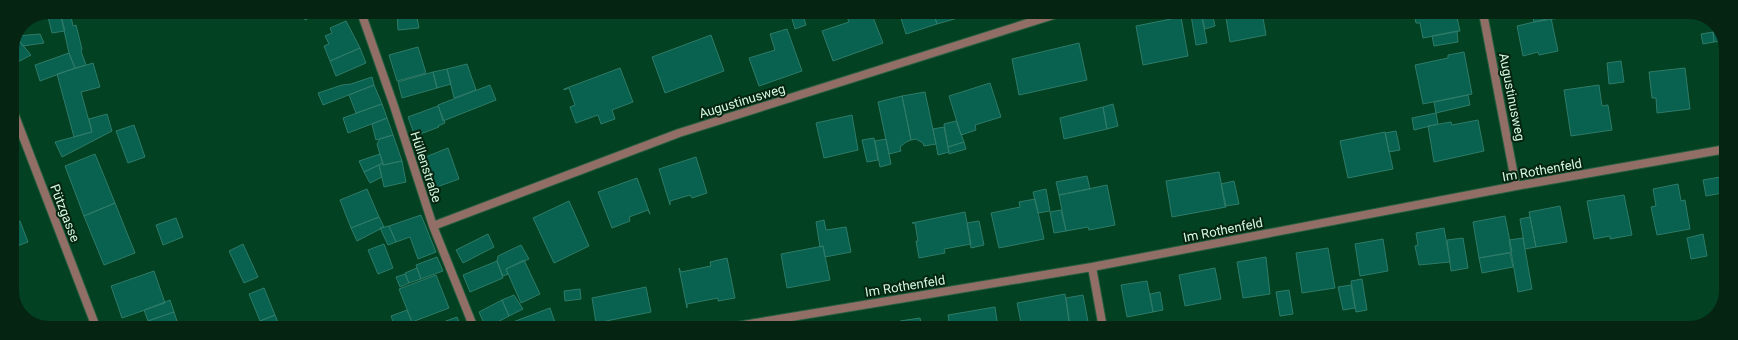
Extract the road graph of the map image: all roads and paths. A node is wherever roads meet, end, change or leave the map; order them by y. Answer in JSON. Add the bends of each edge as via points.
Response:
{"nodes":[{"id":1,"x":363,"y":19,"type":"edge"},
{"id":2,"x":1041,"y":19,"type":"edge"},
{"id":3,"x":1484,"y":19,"type":"edge"},
{"id":4,"x":19,"y":126,"type":"edge"},
{"id":5,"x":1719,"y":150,"type":"edge"},
{"id":6,"x":1516,"y":186,"type":"junction"},
{"id":7,"x":433,"y":226,"type":"junction"},
{"id":8,"x":1092,"y":267,"type":"junction"},
{"id":9,"x":94,"y":321,"type":"edge"},
{"id":10,"x":471,"y":321,"type":"edge"},
{"id":11,"x":766,"y":321,"type":"edge"},
{"id":12,"x":1102,"y":321,"type":"edge"}],
"edges":[{"from":1,"to":7,"type":"street","name":"Hüllenstraße"},
{"from":2,"to":7,"type":"street","name":"Augustinusweg","via":[[679,133]]},
{"from":3,"to":6,"type":"street","name":"Augustinusweg"},
{"from":4,"to":9,"type":"street","name":"Pützgasse"},
{"from":5,"to":6,"type":"street","name":"Im Rothenfeld"},
{"from":6,"to":8,"type":"street","name":"Im Rothenfeld"},
{"from":7,"to":10,"type":"street","name":"Hüllenstraße"},
{"from":8,"to":11,"type":"street","name":"Im Rothenfeld"},
{"from":8,"to":12,"type":"street"}]}
